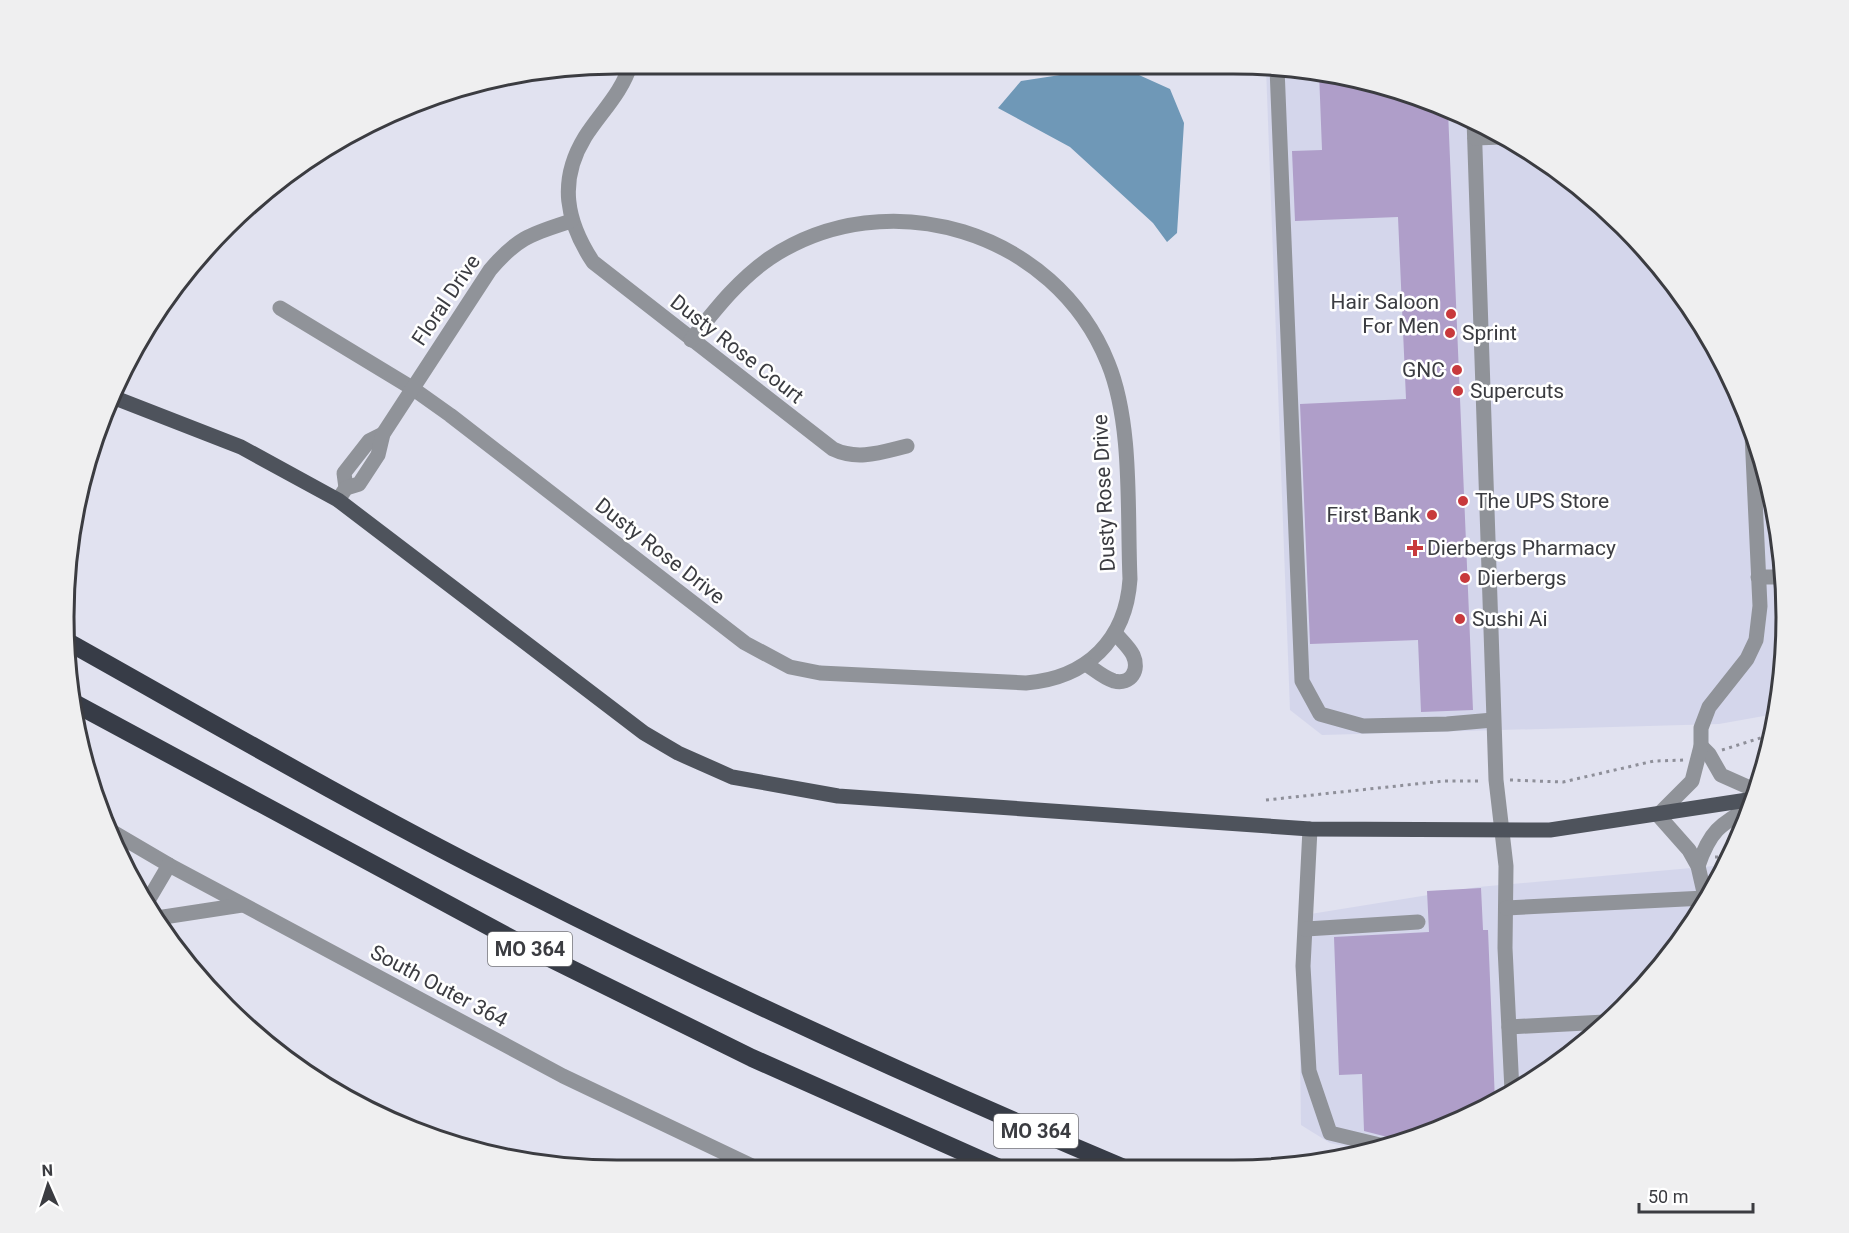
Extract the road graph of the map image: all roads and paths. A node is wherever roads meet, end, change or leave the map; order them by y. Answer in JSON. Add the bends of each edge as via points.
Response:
{"nodes":[{"id":1,"x":626,"y":74,"type":"edge"},
{"id":2,"x":1277,"y":76,"type":"edge"},
{"id":3,"x":1475,"y":130,"type":"edge"},
{"id":4,"x":1475,"y":138,"type":"junction"},
{"id":5,"x":1488,"y":138,"type":"edge"},
{"id":6,"x":572,"y":221,"type":"junction"},
{"id":7,"x":280,"y":308,"type":"dead end"},
{"id":8,"x":691,"y":340,"type":"junction"},
{"id":9,"x":412,"y":388,"type":"junction"},
{"id":10,"x":119,"y":400,"type":"edge"},
{"id":11,"x":907,"y":446,"type":"dead end"},
{"id":12,"x":342,"y":494,"type":"junction"},
{"id":13,"x":1763,"y":500,"type":"edge"},
{"id":14,"x":1774,"y":577,"type":"edge"},
{"id":15,"x":1758,"y":578,"type":"junction"},
{"id":16,"x":1115,"y":633,"type":"junction"},
{"id":17,"x":75,"y":646,"type":"edge"},
{"id":18,"x":1086,"y":664,"type":"junction"},
{"id":19,"x":81,"y":707,"type":"edge"},
{"id":20,"x":1493,"y":720,"type":"junction"},
{"id":21,"x":1762,"y":737,"type":"edge"},
{"id":22,"x":1702,"y":752,"type":"junction"},
{"id":23,"x":1496,"y":780,"type":"junction"},
{"id":24,"x":1748,"y":787,"type":"edge"},
{"id":25,"x":1266,"y":800,"type":"dead end"},
{"id":26,"x":1743,"y":801,"type":"edge"},
{"id":27,"x":1738,"y":814,"type":"edge"},
{"id":28,"x":1658,"y":815,"type":"junction"},
{"id":29,"x":1310,"y":829,"type":"junction"},
{"id":30,"x":1501,"y":831,"type":"junction"},
{"id":31,"x":120,"y":836,"type":"edge"},
{"id":32,"x":169,"y":865,"type":"junction"},
{"id":33,"x":1698,"y":866,"type":"junction"},
{"id":34,"x":1703,"y":888,"type":"edge"},
{"id":35,"x":151,"y":896,"type":"edge"},
{"id":36,"x":1695,"y":900,"type":"edge"},
{"id":37,"x":242,"y":904,"type":"junction"},
{"id":38,"x":1506,"y":908,"type":"junction"},
{"id":39,"x":164,"y":917,"type":"edge"},
{"id":40,"x":1418,"y":922,"type":"dead end"},
{"id":41,"x":1306,"y":929,"type":"junction"},
{"id":42,"x":1593,"y":1023,"type":"edge"},
{"id":43,"x":1509,"y":1027,"type":"junction"},
{"id":44,"x":1512,"y":1082,"type":"edge"},
{"id":45,"x":1368,"y":1142,"type":"edge"},
{"id":46,"x":739,"y":1160,"type":"edge"},
{"id":47,"x":981,"y":1160,"type":"edge"},
{"id":48,"x":1106,"y":1160,"type":"edge"}],
"edges":[{"from":1,"to":6,"type":"street","name":"Dusty Rose Court","via":[[573,162],[568,185]]},
{"from":2,"to":20,"type":"street","via":[[1302,681],[1320,714],[1363,726]]},
{"from":3,"to":4,"type":"street"},
{"from":4,"to":5,"type":"street"},
{"from":4,"to":20,"type":"street"},
{"from":6,"to":8,"type":"street","name":"Dusty Rose Court","via":[[593,262]]},
{"from":6,"to":9,"type":"street","name":"Floral Drive","via":[[532,234],[509,248],[490,270]]},
{"from":7,"to":9,"type":"street","name":"Dusty Rose Drive"},
{"from":8,"to":11,"type":"street","name":"Dusty Rose Court","via":[[847,456]]},
{"from":8,"to":16,"type":"street","name":"Dusty Rose Drive","via":[[721,302],[753,271],[791,246],[834,228],[880,221],[931,223],[997,244],[1033,266],[1065,295],[1090,329],[1109,364],[1121,406],[1130,579],[1129,601]]},
{"from":9,"to":12,"type":"street","name":"Floral Drive","via":[[383,434],[369,441],[344,473]]},
{"from":9,"to":18,"type":"street","name":"Dusty Rose Drive","via":[[745,643],[790,667],[820,673],[1026,683],[1063,676]]},
{"from":10,"to":12,"type":"main road","via":[[241,447]]},
{"from":12,"to":29,"type":"main road","via":[[645,733],[732,777],[838,796]]},
{"from":13,"to":15,"type":"street"},
{"from":14,"to":15,"type":"street"},
{"from":15,"to":22,"type":"street","via":[[1760,616],[1756,640],[1709,707],[1701,728]]},
{"from":16,"to":18,"type":"street","name":"Dusty Rose Drive"},
{"from":16,"to":18,"type":"street","via":[[1134,657],[1132,678],[1116,681]]},
{"from":17,"to":48,"type":"highway","number":"MO 364","via":[[445,850],[600,930],[822,1036]]},
{"from":19,"to":47,"type":"highway","number":"MO 364","via":[[529,948],[773,1068]]},
{"from":20,"to":23,"type":"street"},
{"from":21,"to":22,"type":"path"},
{"from":22,"to":23,"type":"path","via":[[1563,782]]},
{"from":22,"to":24,"type":"street","via":[[1721,775]]},
{"from":22,"to":28,"type":"street","via":[[1692,781]]},
{"from":23,"to":25,"type":"path","via":[[1444,781]]},
{"from":23,"to":30,"type":"street"},
{"from":26,"to":28,"type":"main road"},
{"from":27,"to":33,"type":"street","via":[[1707,840]]},
{"from":28,"to":30,"type":"main road","via":[[1550,830]]},
{"from":28,"to":33,"type":"street"},
{"from":29,"to":30,"type":"main road"},
{"from":29,"to":41,"type":"street"},
{"from":30,"to":38,"type":"street"},
{"from":31,"to":32,"type":"street","name":"South Outer 364"},
{"from":32,"to":35,"type":"street"},
{"from":32,"to":37,"type":"street","name":"South Outer 364"},
{"from":33,"to":34,"type":"street"},
{"from":36,"to":38,"type":"street"},
{"from":37,"to":39,"type":"street"},
{"from":37,"to":46,"type":"street","name":"South Outer 364","via":[[563,1076]]},
{"from":38,"to":43,"type":"street"},
{"from":40,"to":41,"type":"street"},
{"from":41,"to":45,"type":"street","via":[[1303,966],[1309,1071],[1330,1133]]},
{"from":42,"to":43,"type":"street"},
{"from":43,"to":44,"type":"street"}]}
